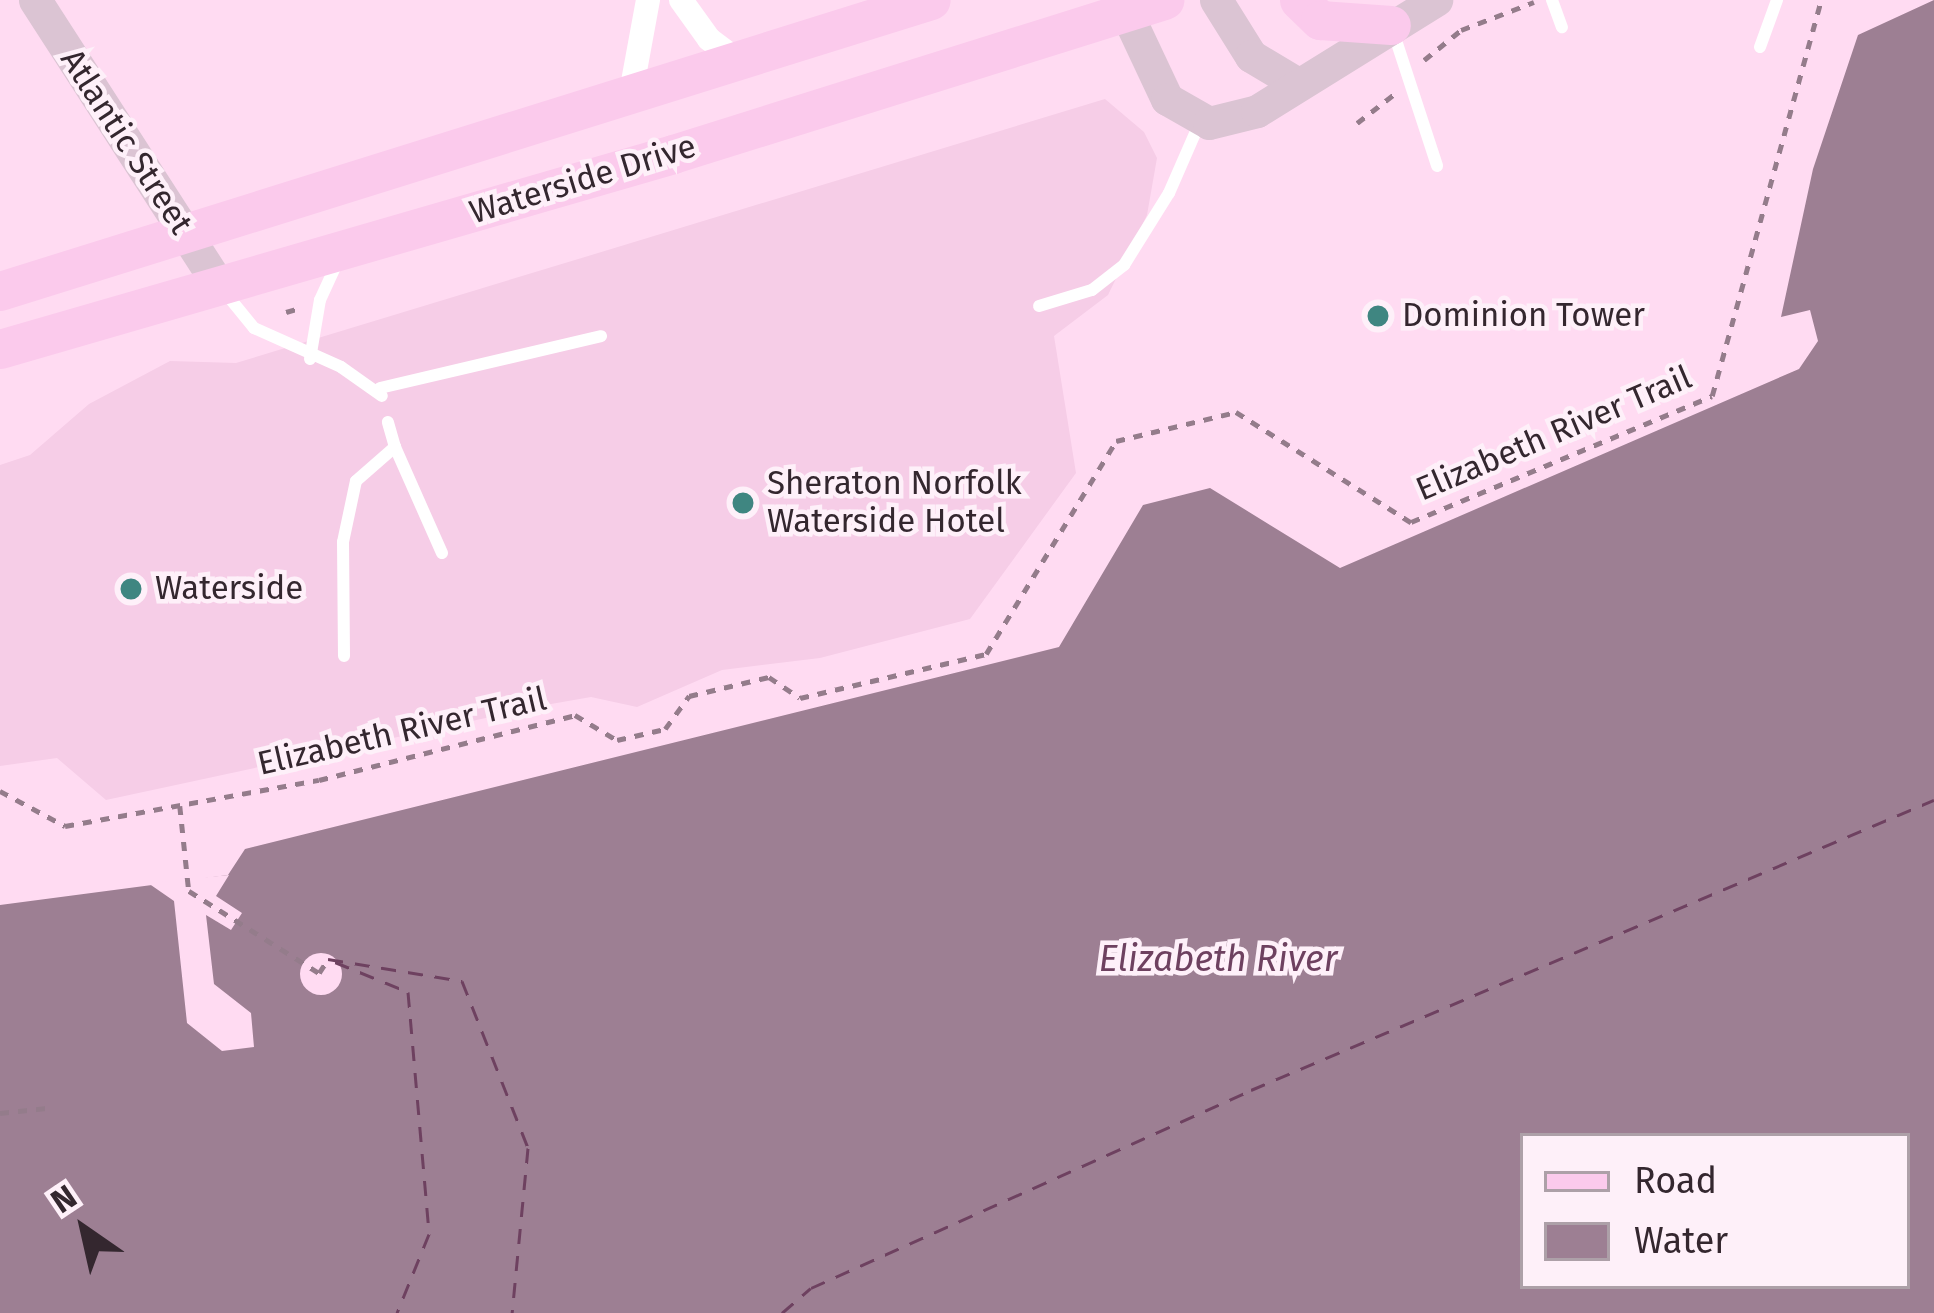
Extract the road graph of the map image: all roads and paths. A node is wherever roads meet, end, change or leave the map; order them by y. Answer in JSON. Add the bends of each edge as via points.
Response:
{"nodes":[{"id":1,"x":35,"y":0,"type":"edge"},
{"id":2,"x":648,"y":0,"type":"edge"},
{"id":3,"x":680,"y":0,"type":"edge"},
{"id":4,"x":932,"y":0,"type":"edge"},
{"id":5,"x":1216,"y":0,"type":"edge"},
{"id":6,"x":1436,"y":0,"type":"edge"},
{"id":7,"x":1539,"y":0,"type":"edge"},
{"id":8,"x":1552,"y":0,"type":"edge"},
{"id":9,"x":1777,"y":0,"type":"edge"},
{"id":10,"x":1821,"y":0,"type":"edge"},
{"id":11,"x":1138,"y":4,"type":"edge"},
{"id":12,"x":1309,"y":10,"type":"edge"},
{"id":13,"x":1390,"y":25,"type":"junction"},
{"id":14,"x":1562,"y":27,"type":"dead end"},
{"id":15,"x":1760,"y":47,"type":"dead end"},
{"id":16,"x":1335,"y":60,"type":"junction"},
{"id":17,"x":741,"y":63,"type":"junction"},
{"id":18,"x":1411,"y":75,"type":"junction"},
{"id":19,"x":1298,"y":84,"type":"junction"},
{"id":20,"x":630,"y":98,"type":"junction"},
{"id":21,"x":1200,"y":121,"type":"junction"},
{"id":22,"x":1357,"y":123,"type":"dead end"},
{"id":23,"x":1437,"y":166,"type":"dead end"},
{"id":24,"x":187,"y":237,"type":"junction"},
{"id":25,"x":344,"y":252,"type":"junction"},
{"id":26,"x":218,"y":284,"type":"junction"},
{"id":27,"x":0,"y":291,"type":"edge"},
{"id":28,"x":1040,"y":306,"type":"dead end"},
{"id":29,"x":601,"y":336,"type":"dead end"},
{"id":30,"x":0,"y":349,"type":"edge"},
{"id":31,"x":310,"y":359,"type":"junction"},
{"id":32,"x":388,"y":422,"type":"dead end"},
{"id":33,"x":394,"y":447,"type":"junction"},
{"id":34,"x":442,"y":553,"type":"dead end"},
{"id":35,"x":344,"y":656,"type":"dead end"},
{"id":36,"x":0,"y":791,"type":"edge"},
{"id":37,"x":180,"y":806,"type":"junction"},
{"id":38,"x":328,"y":959,"type":"dead end"},
{"id":39,"x":47,"y":1108,"type":"dead end"},
{"id":40,"x":0,"y":1114,"type":"edge"}],
"edges":[{"from":1,"to":24,"type":"main road","name":"Atlantic Street"},
{"from":2,"to":20,"type":"street"},
{"from":3,"to":17,"type":"street","via":[[709,39]]},
{"from":4,"to":17,"type":"main road","name":"Waterside Drive"},
{"from":5,"to":19,"type":"main road","via":[[1251,56]]},
{"from":6,"to":13,"type":"main road"},
{"from":7,"to":18,"type":"path","via":[[1440,41]]},
{"from":8,"to":14,"type":"lane"},
{"from":9,"to":15,"type":"lane"},
{"from":10,"to":37,"type":"path","name":"Elizabeth River Trail","via":[[1712,396],[1411,522],[1236,412],[1116,441],[986,654],[800,698],[769,677],[688,696],[665,729],[617,740],[575,716]]},
{"from":11,"to":21,"type":"main road","via":[[1159,87]]},
{"from":11,"to":25,"type":"main road","name":"Waterside Drive"},
{"from":12,"to":13,"type":"main road"},
{"from":12,"to":16,"type":"main road"},
{"from":13,"to":16,"type":"main road"},
{"from":13,"to":18,"type":"lane"},
{"from":16,"to":19,"type":"main road"},
{"from":17,"to":20,"type":"main road","name":"Waterside Drive"},
{"from":18,"to":22,"type":"path"},
{"from":18,"to":23,"type":"lane"},
{"from":19,"to":21,"type":"main road","via":[[1245,117]]},
{"from":20,"to":24,"type":"main road","name":"Waterside Drive"},
{"from":21,"to":28,"type":"lane","via":[[1169,194],[1124,266],[1092,290]]},
{"from":24,"to":26,"type":"main road","name":"Atlantic Street"},
{"from":24,"to":27,"type":"main road","name":"Waterside Drive"},
{"from":25,"to":26,"type":"main road","name":"Waterside Drive"},
{"from":25,"to":31,"type":"lane","via":[[320,299]]},
{"from":26,"to":30,"type":"main road","name":"Waterside Drive"},
{"from":26,"to":31,"type":"lane","via":[[254,328]]},
{"from":29,"to":31,"type":"lane","via":[[381,392]]},
{"from":32,"to":33,"type":"lane"},
{"from":33,"to":34,"type":"lane"},
{"from":33,"to":35,"type":"lane","via":[[356,481],[343,542]]},
{"from":36,"to":37,"type":"path","name":"Elizabeth River Trail","via":[[65,826]]},
{"from":37,"to":38,"type":"path","via":[[189,891],[320,974]]},
{"from":39,"to":40,"type":"path"}]}
